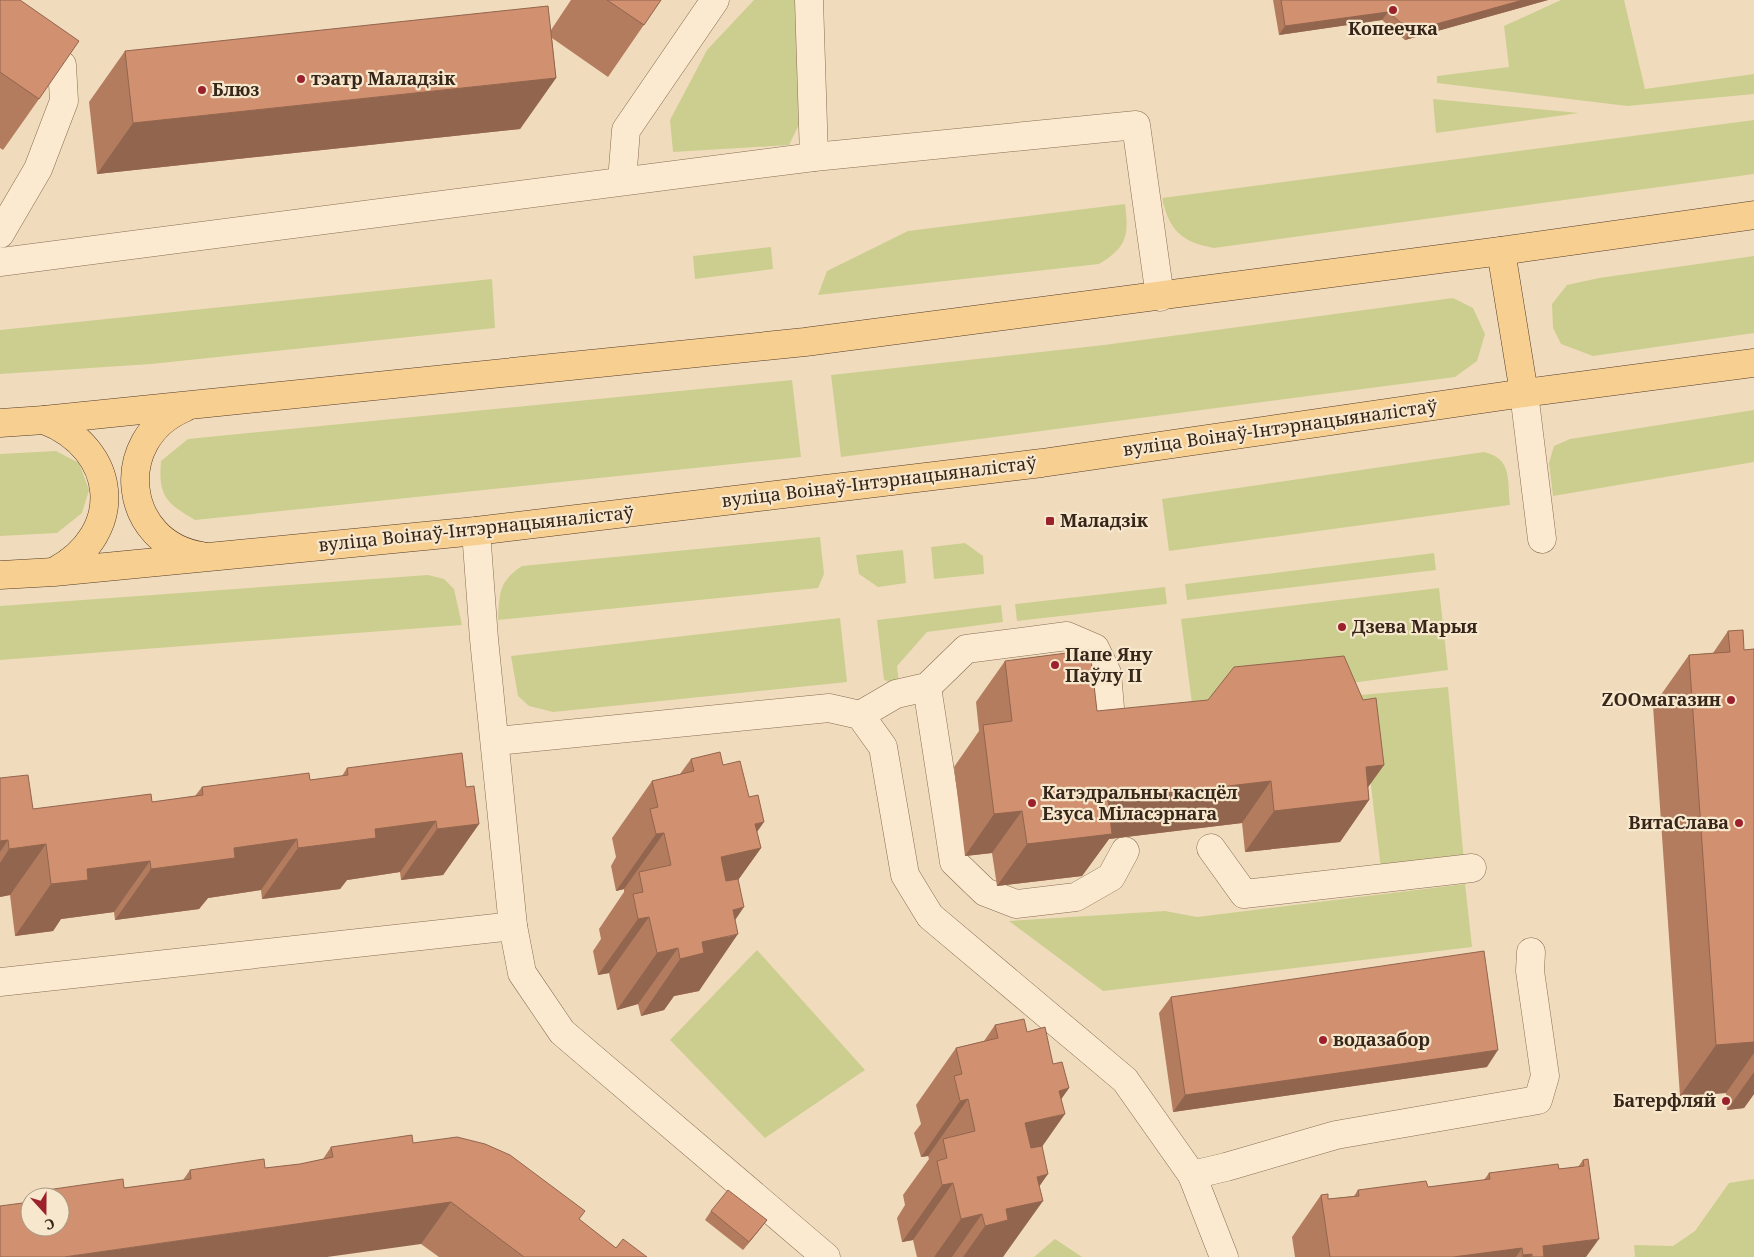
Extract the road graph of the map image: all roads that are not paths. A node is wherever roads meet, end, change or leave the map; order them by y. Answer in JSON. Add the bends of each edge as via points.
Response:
{"nodes":[{"id":1,"x":715,"y":0,"type":"edge"},
{"id":2,"x":808,"y":0,"type":"edge"},
{"id":3,"x":0,"y":20,"type":"edge"},
{"id":4,"x":814,"y":157,"type":"junction"},
{"id":5,"x":622,"y":182,"type":"junction"},
{"id":6,"x":1754,"y":215,"type":"edge"},
{"id":7,"x":0,"y":234,"type":"edge"},
{"id":8,"x":1501,"y":251,"type":"junction"},
{"id":9,"x":0,"y":262,"type":"edge"},
{"id":10,"x":1160,"y":297,"type":"junction"},
{"id":11,"x":1754,"y":363,"type":"edge"},
{"id":12,"x":1524,"y":393,"type":"junction"},
{"id":13,"x":190,"y":405,"type":"junction"},
{"id":14,"x":44,"y":420,"type":"junction"},
{"id":15,"x":0,"y":423,"type":"edge"},
{"id":16,"x":476,"y":531,"type":"junction"},
{"id":17,"x":1542,"y":539,"type":"dead end"},
{"id":18,"x":210,"y":557,"type":"junction"},
{"id":19,"x":54,"y":572,"type":"junction"},
{"id":20,"x":0,"y":575,"type":"edge"},
{"id":21,"x":928,"y":687,"type":"junction"},
{"id":22,"x":860,"y":715,"type":"junction"},
{"id":23,"x":496,"y":741,"type":"junction"},
{"id":24,"x":1114,"y":743,"type":"edge"},
{"id":25,"x":1211,"y":848,"type":"dead end"},
{"id":26,"x":1125,"y":851,"type":"dead end"},
{"id":27,"x":1472,"y":868,"type":"dead end"},
{"id":28,"x":513,"y":926,"type":"junction"},
{"id":29,"x":1531,"y":952,"type":"dead end"},
{"id":30,"x":0,"y":982,"type":"edge"},
{"id":31,"x":1192,"y":1175,"type":"junction"},
{"id":32,"x":826,"y":1257,"type":"edge"},
{"id":33,"x":1224,"y":1257,"type":"edge"}],
"edges":[{"from":1,"to":5,"type":"lane","via":[[626,130]]},
{"from":2,"to":4,"type":"lane"},
{"from":3,"to":7,"type":"lane","via":[[62,65],[64,101],[38,169]]},
{"from":4,"to":5,"type":"lane"},
{"from":4,"to":10,"type":"lane","via":[[1136,125]]},
{"from":5,"to":9,"type":"lane"},
{"from":6,"to":8,"type":"main road"},
{"from":8,"to":10,"type":"main road"},
{"from":8,"to":12,"type":"main road"},
{"from":10,"to":13,"type":"main road","via":[[805,342]]},
{"from":11,"to":12,"type":"main road","name":"вуліца Воінаў-Інтэрнацыяналістаў"},
{"from":12,"to":16,"type":"main road","name":"вуліца Воінаў-Інтэрнацыяналістаў","via":[[1042,462]]},
{"from":12,"to":17,"type":"lane"},
{"from":13,"to":14,"type":"main road"},
{"from":13,"to":18,"type":"main road","via":[[173,412],[147,438],[137,464],[136,492],[140,508],[160,537],[175,548]]},
{"from":14,"to":15,"type":"main road"},
{"from":14,"to":19,"type":"main road","via":[[71,433],[92,454],[101,473],[104,493],[103,513],[90,543],[72,562]]},
{"from":16,"to":18,"type":"main road","name":"вуліца Воінаў-Інтэрнацыяналістаў"},
{"from":16,"to":23,"type":"lane"},
{"from":18,"to":19,"type":"main road","name":"вуліца Воінаў-Інтэрнацыяналістаў"},
{"from":19,"to":20,"type":"main road","name":"вуліца Воінаў-Інтэрнацыяналістаў"},
{"from":21,"to":22,"type":"lane","via":[[896,694]]},
{"from":21,"to":24,"type":"lane","via":[[966,649],[1067,636],[1095,648],[1107,673]]},
{"from":21,"to":26,"type":"lane","via":[[954,862],[985,892],[1016,904],[1076,898],[1111,877]]},
{"from":22,"to":23,"type":"lane","via":[[829,708]]},
{"from":22,"to":31,"type":"lane","via":[[883,747],[905,875],[930,916],[1125,1080]]},
{"from":23,"to":28,"type":"lane"},
{"from":25,"to":27,"type":"lane","via":[[1244,894]]},
{"from":28,"to":30,"type":"lane"},
{"from":28,"to":32,"type":"lane","via":[[522,973],[562,1032]]},
{"from":29,"to":31,"type":"lane","via":[[1530,971],[1545,1076],[1538,1100],[1336,1135]]},
{"from":31,"to":33,"type":"lane"}]}
